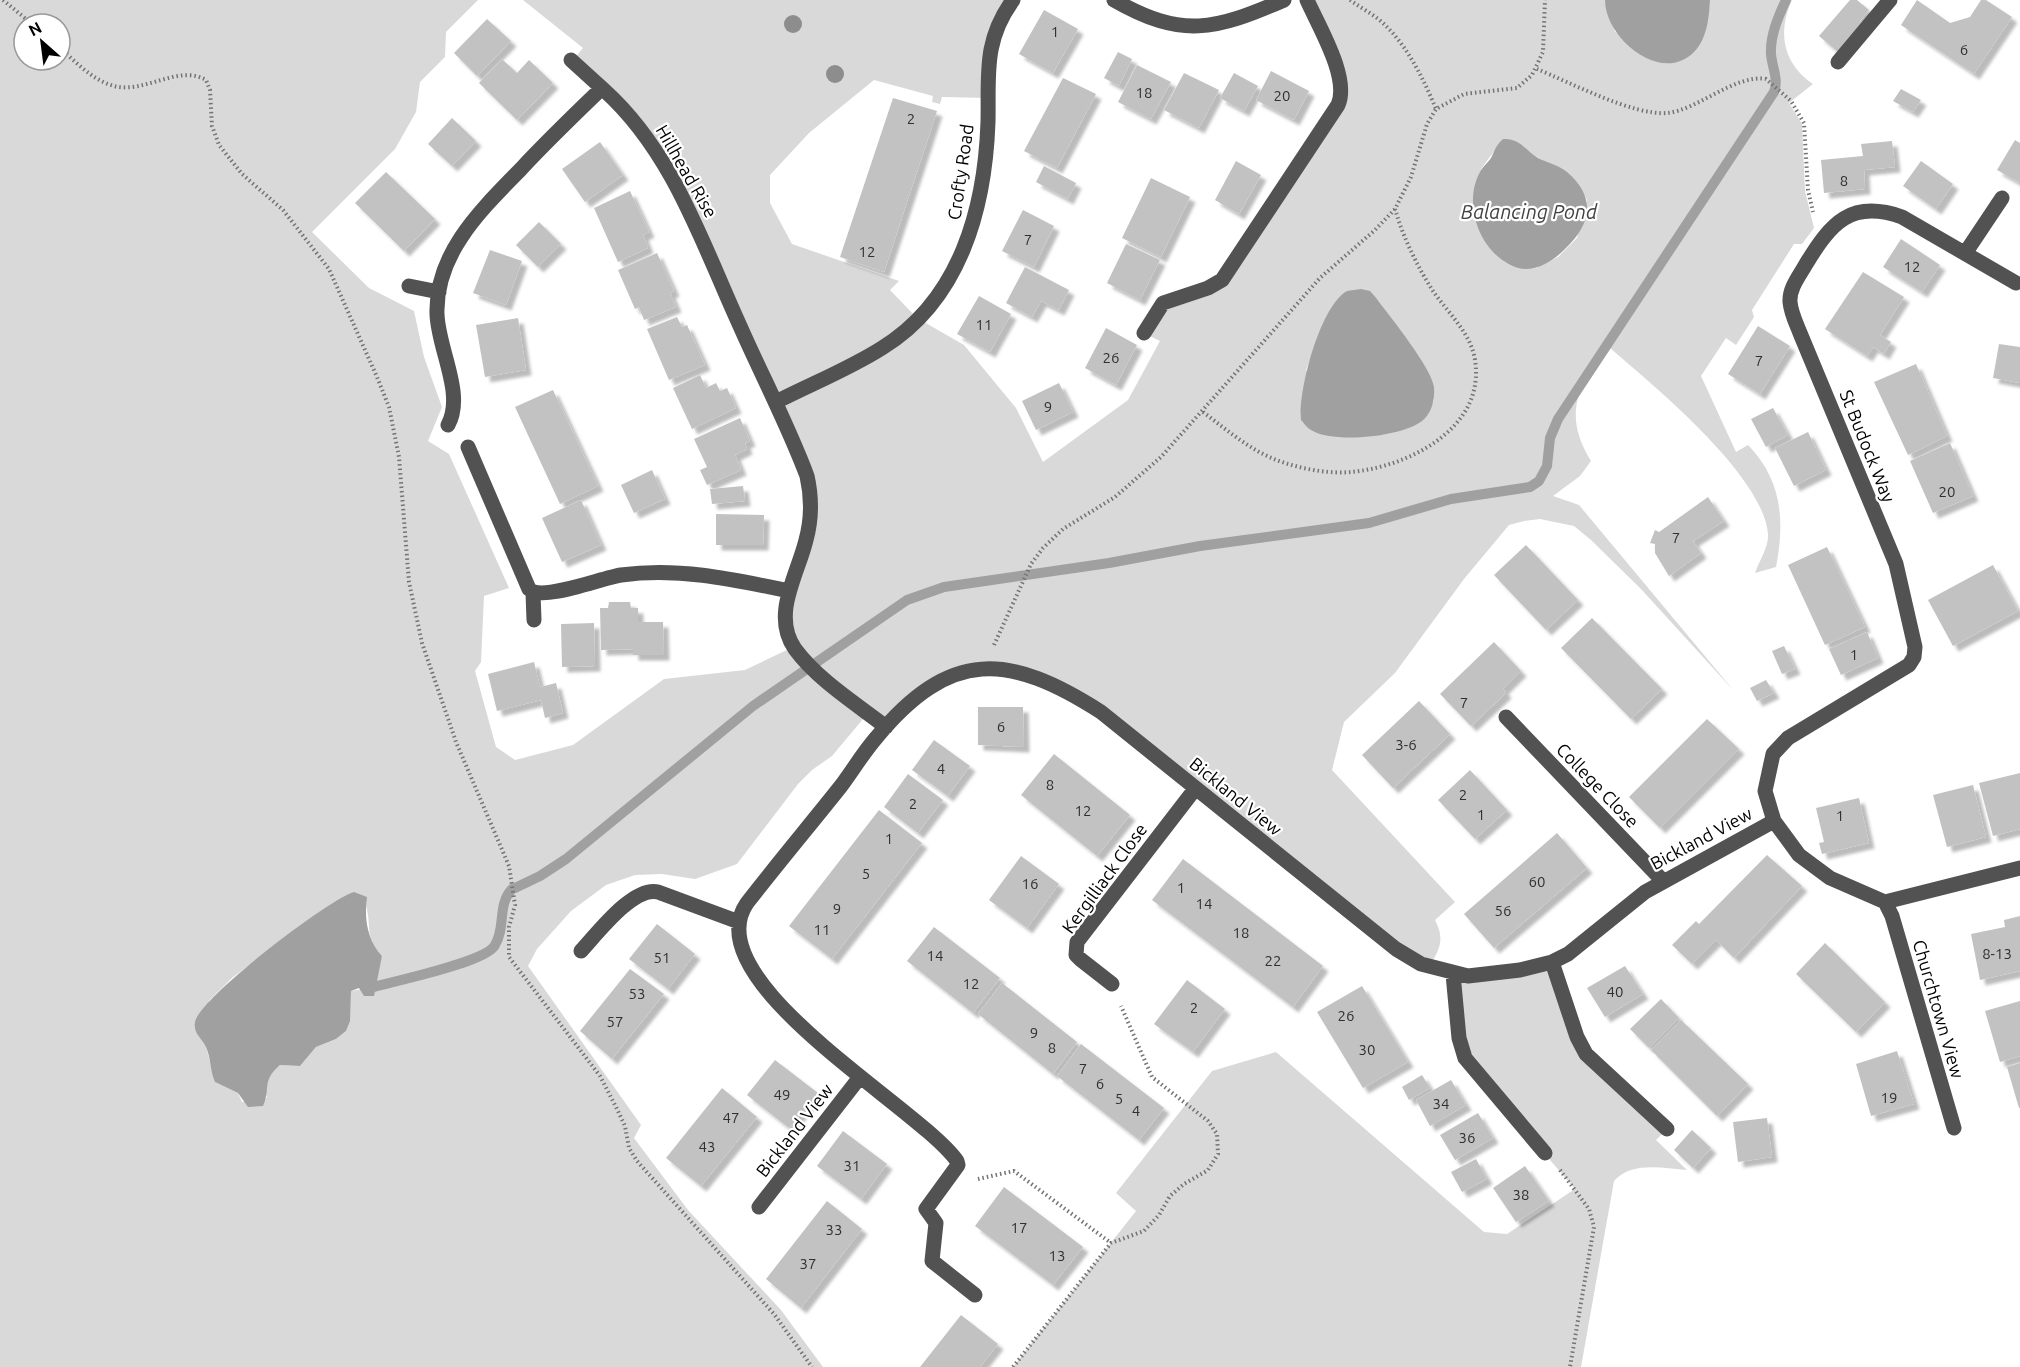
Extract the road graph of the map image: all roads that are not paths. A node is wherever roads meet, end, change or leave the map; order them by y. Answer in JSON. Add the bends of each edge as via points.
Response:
{"nodes":[{"id":1,"x":1013,"y":0,"type":"edge"},
{"id":2,"x":1114,"y":0,"type":"edge"},
{"id":3,"x":1284,"y":0,"type":"edge"},
{"id":4,"x":1307,"y":0,"type":"edge"},
{"id":5,"x":1890,"y":0,"type":"edge"},
{"id":6,"x":571,"y":60,"type":"dead end"},
{"id":7,"x":1838,"y":62,"type":"dead end"},
{"id":8,"x":604,"y":90,"type":"junction"},
{"id":9,"x":2002,"y":198,"type":"dead end"},
{"id":10,"x":1966,"y":252,"type":"junction"},
{"id":11,"x":2016,"y":283,"type":"dead end"},
{"id":12,"x":409,"y":286,"type":"dead end"},
{"id":13,"x":439,"y":292,"type":"junction"},
{"id":14,"x":1144,"y":333,"type":"dead end"},
{"id":15,"x":776,"y":402,"type":"junction"},
{"id":16,"x":448,"y":425,"type":"dead end"},
{"id":17,"x":468,"y":447,"type":"dead end"},
{"id":18,"x":789,"y":591,"type":"junction"},
{"id":19,"x":533,"y":593,"type":"junction"},
{"id":20,"x":534,"y":620,"type":"dead end"},
{"id":21,"x":1506,"y":717,"type":"dead end"},
{"id":22,"x":886,"y":727,"type":"junction"},
{"id":23,"x":1195,"y":789,"type":"junction"},
{"id":24,"x":1774,"y":821,"type":"junction"},
{"id":25,"x":2020,"y":868,"type":"edge"},
{"id":26,"x":1663,"y":881,"type":"junction"},
{"id":27,"x":1885,"y":902,"type":"junction"},
{"id":28,"x":739,"y":922,"type":"junction"},
{"id":29,"x":581,"y":951,"type":"dead end"},
{"id":30,"x":1552,"y":962,"type":"junction"},
{"id":31,"x":1452,"y":974,"type":"junction"},
{"id":32,"x":1112,"y":984,"type":"road end"},
{"id":33,"x":860,"y":1077,"type":"junction"},
{"id":34,"x":1954,"y":1128,"type":"dead end"},
{"id":35,"x":1667,"y":1129,"type":"dead end"},
{"id":36,"x":1545,"y":1153,"type":"road end"},
{"id":37,"x":759,"y":1207,"type":"dead end"},
{"id":38,"x":975,"y":1295,"type":"dead end"}],
"edges":[{"from":1,"to":15,"type":"street","name":"Crofty Road","via":[[998,23],[988,54],[987,136],[980,198],[964,252],[940,294],[915,322],[881,349]]},
{"from":2,"to":3,"type":"street","via":[[1153,20],[1191,28],[1232,21]]},
{"from":4,"to":14,"type":"street","via":[[1340,78],[1343,92],[1338,105],[1222,280],[1163,303]]},
{"from":5,"to":7,"type":"street"},
{"from":6,"to":8,"type":"street","name":"Hillhead Rise"},
{"from":8,"to":13,"type":"street","via":[[555,133],[484,207],[454,248]]},
{"from":8,"to":15,"type":"street","name":"Hillhead Rise","via":[[642,131],[674,182]]},
{"from":9,"to":10,"type":"street"},
{"from":10,"to":11,"type":"street","name":"St Budock Way"},
{"from":10,"to":24,"type":"street","name":"St Budock Way","via":[[1902,217],[1863,210],[1836,223],[1820,241],[1791,293],[1792,311],[1896,564],[1915,647],[1909,665],[1806,725],[1780,745],[1766,776],[1765,791]]},
{"from":12,"to":13,"type":"street"},
{"from":13,"to":16,"type":"street","via":[[438,327],[455,398],[455,410]]},
{"from":15,"to":18,"type":"street","name":"Hillhead Rise","via":[[811,492],[806,540]]},
{"from":17,"to":19,"type":"street"},
{"from":18,"to":19,"type":"street","via":[[669,571],[602,578],[543,595]]},
{"from":18,"to":22,"type":"street","name":"Hillhead Rise","via":[[786,614],[795,648],[816,671]]},
{"from":19,"to":20,"type":"street"},
{"from":21,"to":26,"type":"street","name":"College Close"},
{"from":22,"to":23,"type":"street","name":"Bickland View","via":[[927,690],[959,673],[1002,668],[1039,679],[1084,702]]},
{"from":22,"to":28,"type":"street","name":"Bickland View","via":[[747,903]]},
{"from":23,"to":31,"type":"street","name":"Bickland View","via":[[1396,949],[1420,964]]},
{"from":23,"to":32,"type":"street","name":"Kergilliack Close","via":[[1077,942],[1076,955],[1080,960]]},
{"from":24,"to":26,"type":"street","name":"Bickland View"},
{"from":24,"to":27,"type":"street","via":[[1814,868],[1850,889]]},
{"from":25,"to":27,"type":"street"},
{"from":26,"to":30,"type":"street","name":"Bickland View"},
{"from":27,"to":34,"type":"street","name":"Churchtown View"},
{"from":28,"to":29,"type":"street","via":[[647,891],[627,903]]},
{"from":28,"to":33,"type":"street","name":"Bickland View","via":[[745,953],[768,992],[800,1027]]},
{"from":30,"to":31,"type":"street","name":"Bickland View","via":[[1488,975]]},
{"from":30,"to":35,"type":"street","via":[[1586,1054]]},
{"from":31,"to":36,"type":"street","via":[[1465,1058]]},
{"from":33,"to":37,"type":"street","name":"Bickland View"},
{"from":33,"to":38,"type":"street","name":"Bickland View","via":[[954,1156],[958,1165],[926,1209],[936,1223],[932,1261]]}]}
